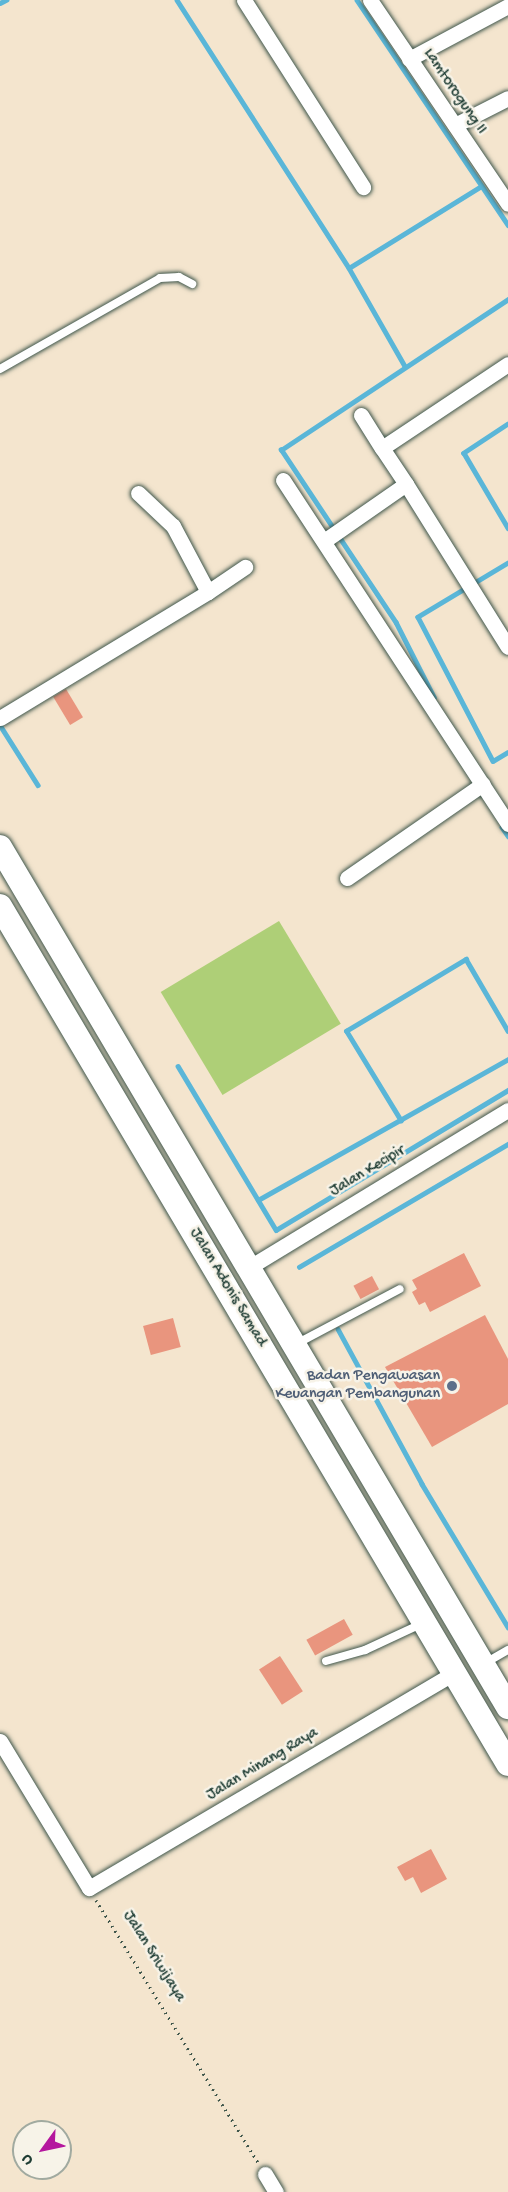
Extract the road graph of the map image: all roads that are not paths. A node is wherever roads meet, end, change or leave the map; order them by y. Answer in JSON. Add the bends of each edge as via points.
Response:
{"nodes":[{"id":1,"x":244,"y":0,"type":"edge"},
{"id":2,"x":370,"y":0,"type":"edge"},
{"id":3,"x":508,"y":6,"type":"edge"},
{"id":4,"x":410,"y":59,"type":"junction"},
{"id":5,"x":508,"y":98,"type":"edge"},
{"id":6,"x":455,"y":125,"type":"junction"},
{"id":7,"x":363,"y":188,"type":"dead end"},
{"id":8,"x":506,"y":198,"type":"edge"},
{"id":9,"x":192,"y":284,"type":"dead end"},
{"id":10,"x":508,"y":364,"type":"edge"},
{"id":11,"x":0,"y":369,"type":"edge"},
{"id":12,"x":361,"y":415,"type":"dead end"},
{"id":13,"x":382,"y":448,"type":"junction"},
{"id":14,"x":283,"y":480,"type":"dead end"},
{"id":15,"x":406,"y":484,"type":"junction"},
{"id":16,"x":138,"y":493,"type":"dead end"},
{"id":17,"x":333,"y":534,"type":"junction"},
{"id":18,"x":245,"y":567,"type":"dead end"},
{"id":19,"x":208,"y":592,"type":"junction"},
{"id":20,"x":508,"y":647,"type":"edge"},
{"id":21,"x":0,"y":718,"type":"edge"},
{"id":22,"x":483,"y":784,"type":"junction"},
{"id":23,"x":508,"y":824,"type":"edge"},
{"id":24,"x":0,"y":848,"type":"edge"},
{"id":25,"x":347,"y":878,"type":"dead end"},
{"id":26,"x":0,"y":906,"type":"edge"},
{"id":27,"x":66,"y":962,"type":"junction"},
{"id":28,"x":42,"y":976,"type":"junction"},
{"id":29,"x":508,"y":1110,"type":"edge"},
{"id":30,"x":248,"y":1268,"type":"junction"},
{"id":31,"x":400,"y":1289,"type":"dead end"},
{"id":32,"x":294,"y":1345,"type":"junction"},
{"id":33,"x":425,"y":1622,"type":"junction"},
{"id":34,"x":508,"y":1650,"type":"edge"},
{"id":35,"x":326,"y":1661,"type":"dead end"},
{"id":36,"x":483,"y":1665,"type":"junction"},
{"id":37,"x":455,"y":1672,"type":"junction"},
{"id":38,"x":508,"y":1707,"type":"edge"},
{"id":39,"x":0,"y":1741,"type":"edge"},
{"id":40,"x":508,"y":1764,"type":"edge"},
{"id":41,"x":265,"y":2174,"type":"road end"},
{"id":42,"x":276,"y":2192,"type":"edge"}],
"edges":[{"from":1,"to":7,"type":"street"},
{"from":2,"to":4,"type":"street","name":"Lamtorogung II"},
{"from":3,"to":4,"type":"street"},
{"from":4,"to":6,"type":"street","name":"Lamtorogung II"},
{"from":5,"to":6,"type":"street"},
{"from":6,"to":8,"type":"street","name":"Lamtorogung II"},
{"from":9,"to":11,"type":"lane","via":[[179,277],[160,278]]},
{"from":10,"to":13,"type":"street"},
{"from":12,"to":13,"type":"street"},
{"from":13,"to":15,"type":"street"},
{"from":14,"to":17,"type":"street"},
{"from":15,"to":17,"type":"street"},
{"from":15,"to":20,"type":"street"},
{"from":16,"to":19,"type":"street","via":[[173,526]]},
{"from":17,"to":22,"type":"street"},
{"from":18,"to":19,"type":"street"},
{"from":19,"to":21,"type":"street"},
{"from":22,"to":23,"type":"street"},
{"from":22,"to":25,"type":"street"},
{"from":24,"to":27,"type":"highway"},
{"from":26,"to":28,"type":"highway","name":"Jalan Adonis Samad"},
{"from":27,"to":28,"type":"highway"},
{"from":27,"to":30,"type":"highway"},
{"from":28,"to":33,"type":"highway","name":"Jalan Adonis Samad"},
{"from":29,"to":30,"type":"street","name":"Jalan Kecipir"},
{"from":30,"to":32,"type":"highway"},
{"from":31,"to":32,"type":"lane"},
{"from":32,"to":36,"type":"highway"},
{"from":33,"to":35,"type":"lane","via":[[364,1650]]},
{"from":33,"to":37,"type":"highway","name":"Jalan Adonis Samad"},
{"from":34,"to":36,"type":"lane"},
{"from":36,"to":38,"type":"highway"},
{"from":37,"to":39,"type":"street","name":"Jalan Minang Raya","via":[[89,1888]]},
{"from":37,"to":40,"type":"highway","name":"Jalan Adonis Samad"},
{"from":41,"to":42,"type":"street"}]}
